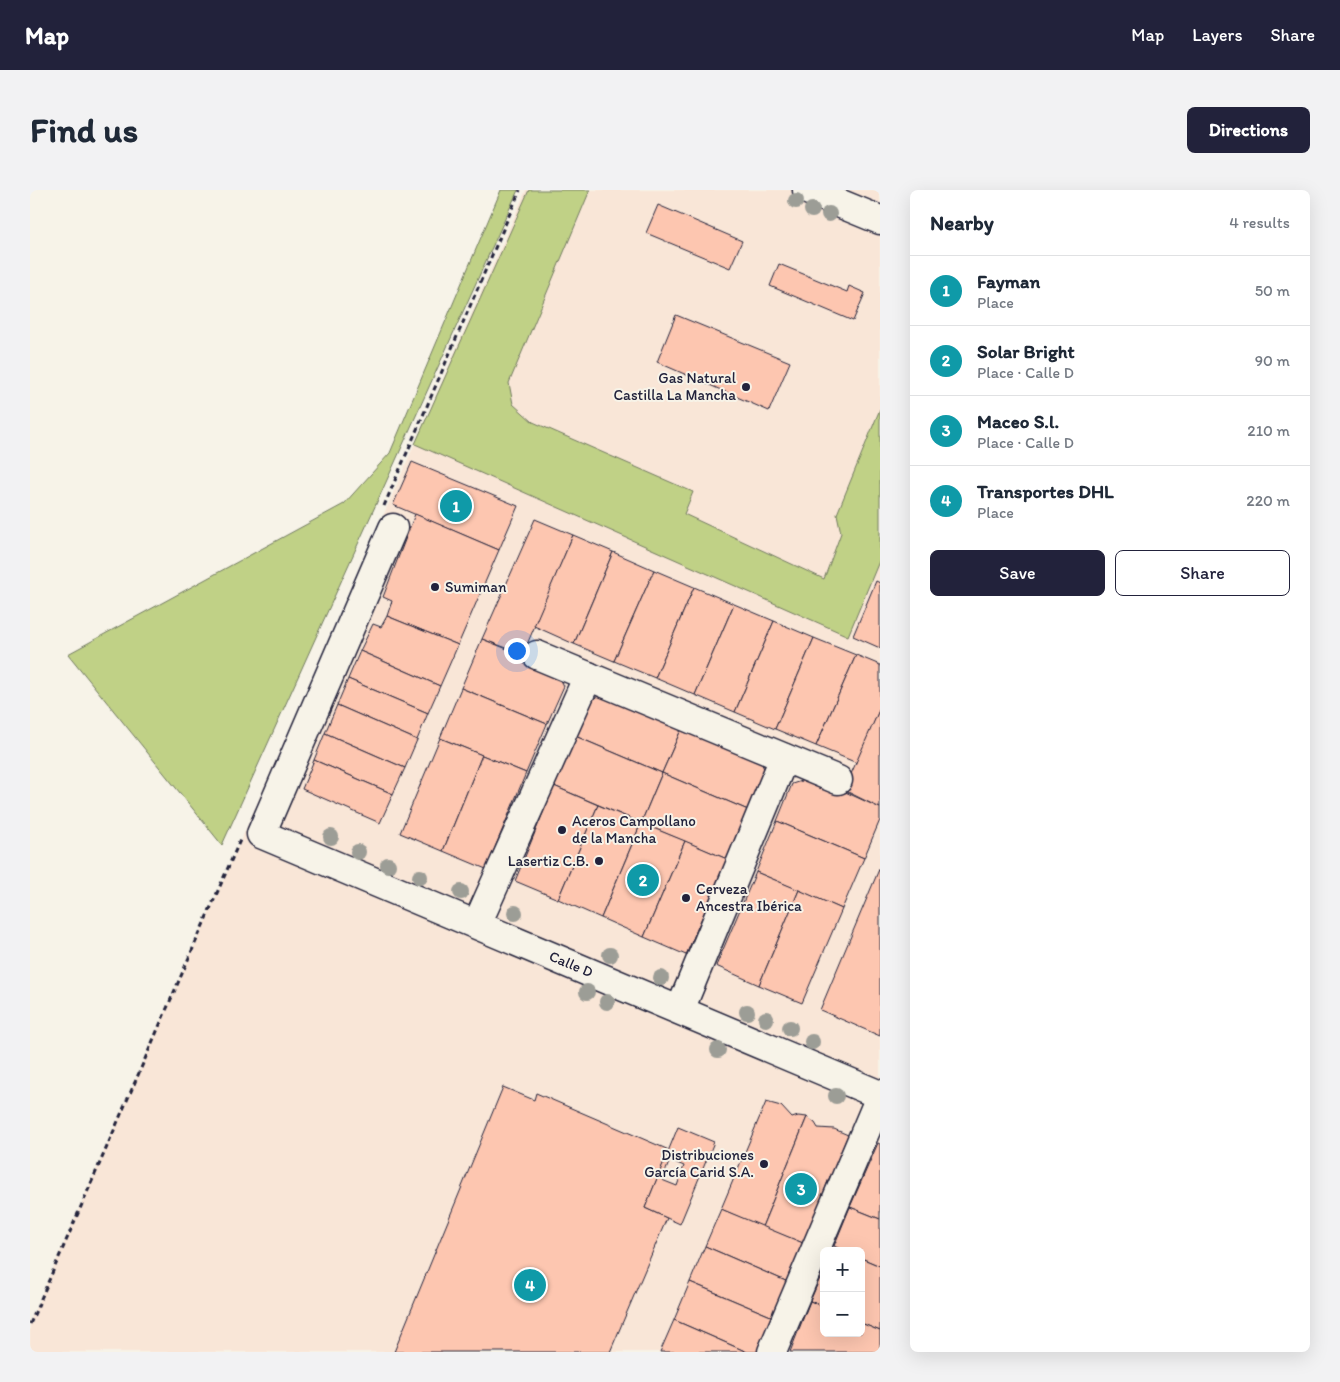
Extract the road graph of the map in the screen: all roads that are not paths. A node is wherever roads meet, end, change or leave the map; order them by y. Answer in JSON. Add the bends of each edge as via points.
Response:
{"nodes":[{"id":1,"x":807,"y":190,"type":"edge"},
{"id":2,"x":880,"y":220,"type":"edge"},
{"id":3,"x":393,"y":528,"type":"dead end"},
{"id":4,"x":537,"y":655,"type":"dead end"},
{"id":5,"x":588,"y":676,"type":"junction"},
{"id":6,"x":784,"y":758,"type":"junction"},
{"id":7,"x":838,"y":780,"type":"dead end"},
{"id":8,"x":477,"y":924,"type":"junction"},
{"id":9,"x":680,"y":1010,"type":"junction"},
{"id":10,"x":880,"y":1096,"type":"edge"},
{"id":11,"x":772,"y":1352,"type":"edge"}],
"edges":[{"from":1,"to":2,"type":"street"},
{"from":3,"to":8,"type":"street","name":"Calle D","via":[[261,834]]},
{"from":4,"to":5,"type":"street"},
{"from":5,"to":6,"type":"street"},
{"from":5,"to":8,"type":"street"},
{"from":6,"to":7,"type":"street"},
{"from":6,"to":9,"type":"street"},
{"from":8,"to":9,"type":"street","name":"Calle D"},
{"from":9,"to":10,"type":"street","name":"Calle D"},
{"from":10,"to":11,"type":"street"}]}
